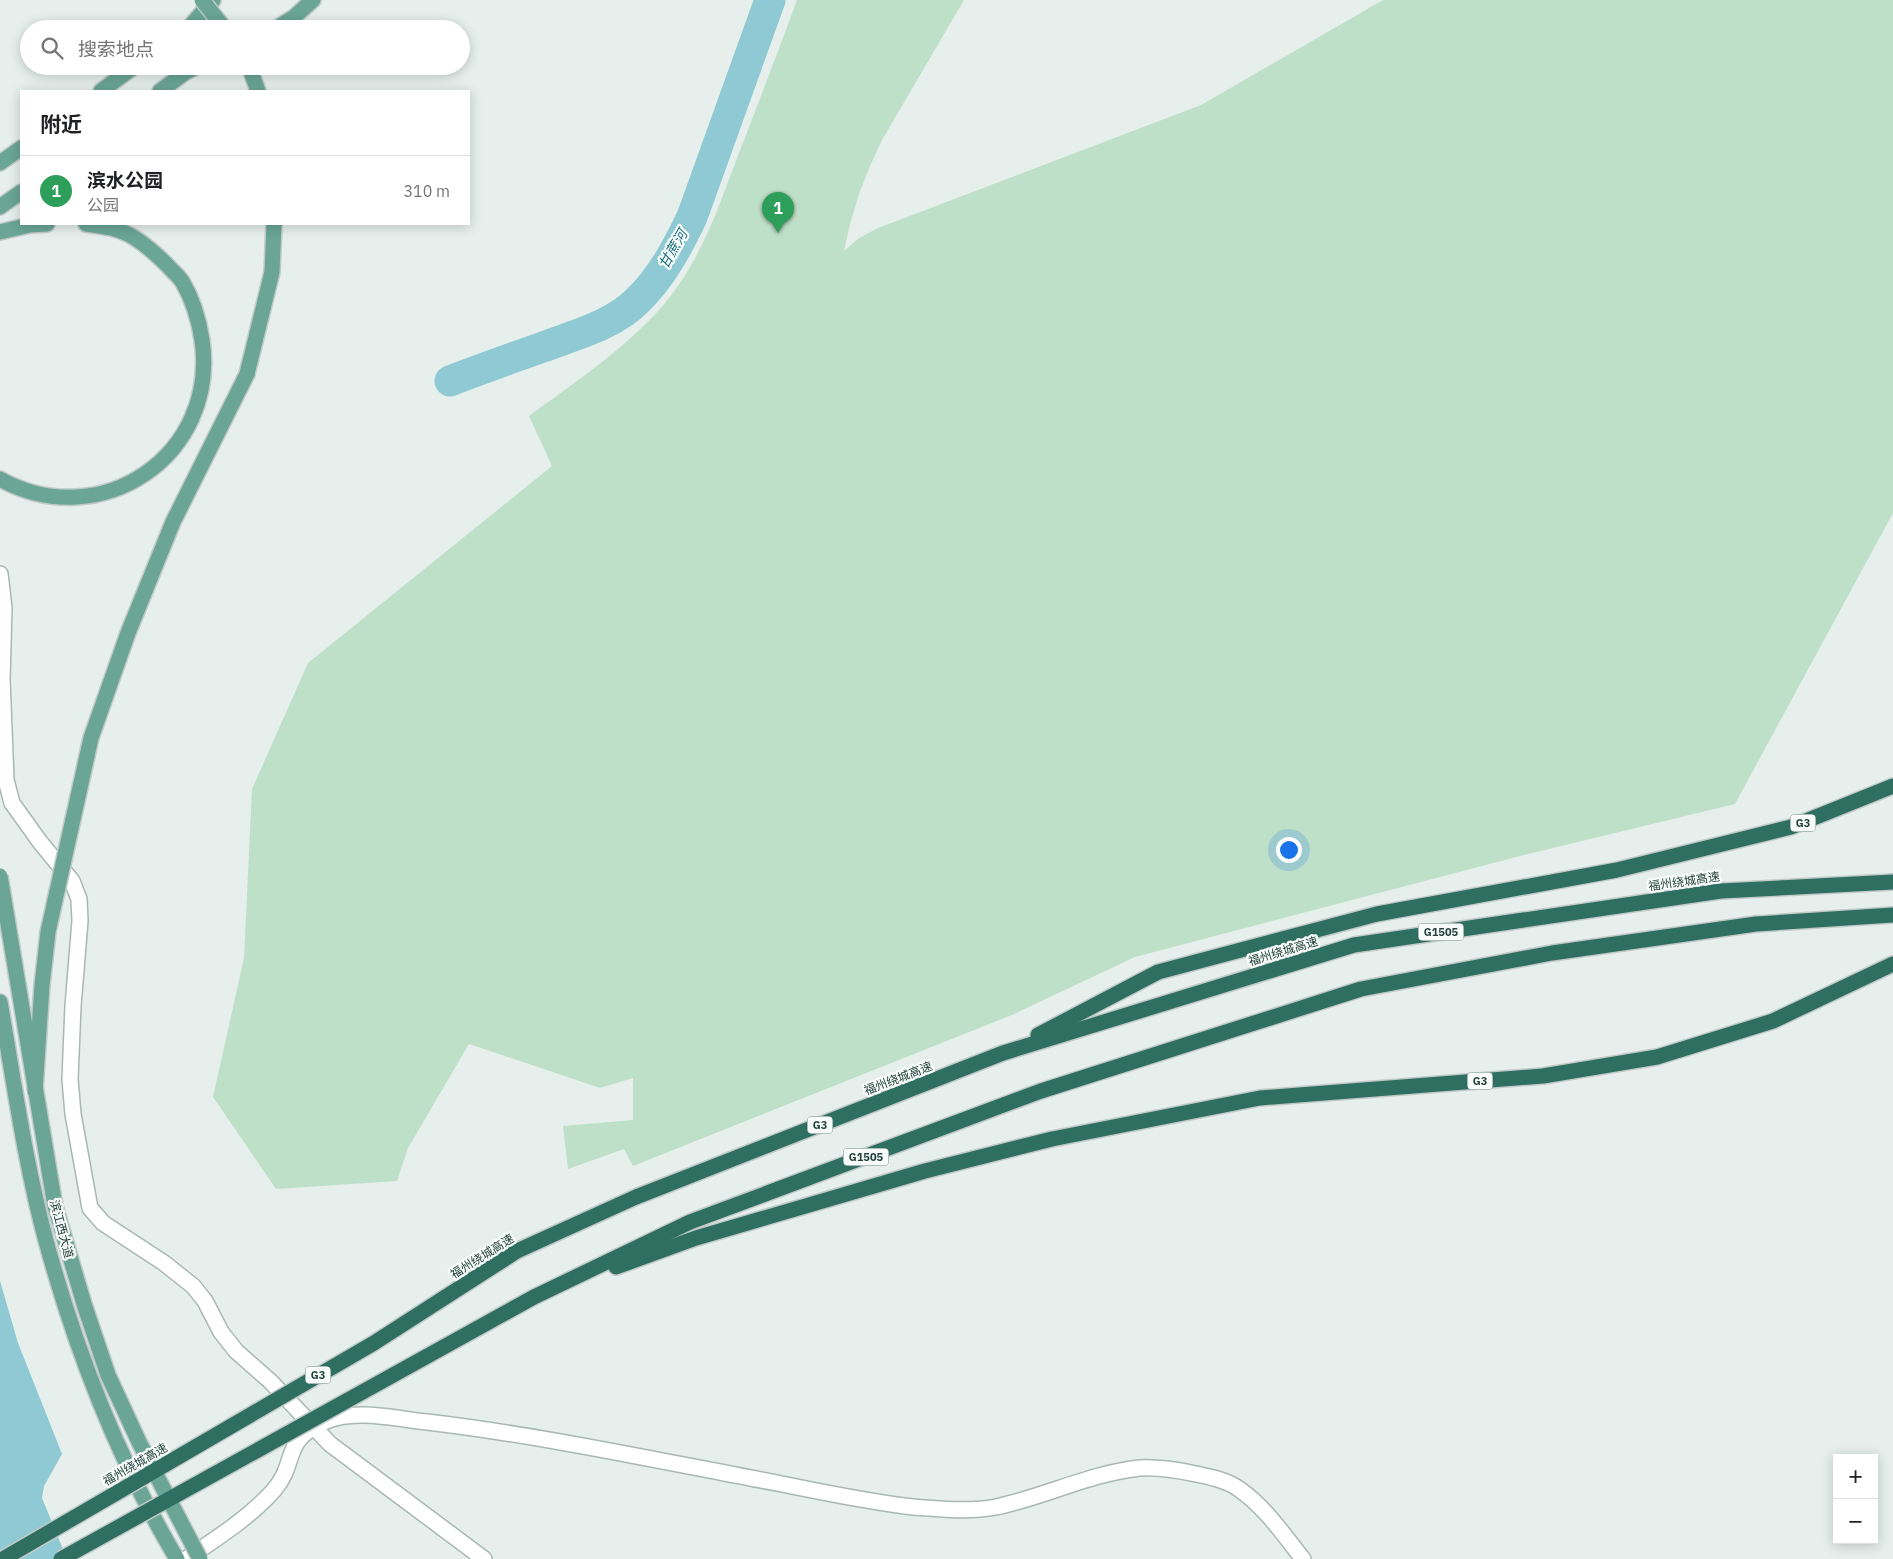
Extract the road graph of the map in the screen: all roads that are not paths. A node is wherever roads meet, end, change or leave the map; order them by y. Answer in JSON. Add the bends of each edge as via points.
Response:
{"nodes":[{"id":1,"x":202,"y":0,"type":"edge"},
{"id":2,"x":213,"y":0,"type":"edge"},
{"id":3,"x":313,"y":0,"type":"edge"},
{"id":4,"x":196,"y":20,"type":"edge"},
{"id":5,"x":218,"y":20,"type":"edge"},
{"id":6,"x":289,"y":20,"type":"edge"},
{"id":7,"x":123,"y":75,"type":"edge"},
{"id":8,"x":182,"y":75,"type":"edge"},
{"id":9,"x":253,"y":75,"type":"edge"},
{"id":10,"x":101,"y":90,"type":"edge"},
{"id":11,"x":161,"y":90,"type":"edge"},
{"id":12,"x":258,"y":90,"type":"edge"},
{"id":13,"x":20,"y":149,"type":"edge"},
{"id":14,"x":0,"y":163,"type":"edge"},
{"id":15,"x":20,"y":193,"type":"edge"},
{"id":16,"x":0,"y":207,"type":"edge"},
{"id":17,"x":30,"y":225,"type":"edge"},
{"id":18,"x":91,"y":225,"type":"edge"},
{"id":19,"x":274,"y":225,"type":"edge"},
{"id":20,"x":0,"y":232,"type":"edge"},
{"id":21,"x":0,"y":479,"type":"edge"},
{"id":22,"x":0,"y":574,"type":"edge"},
{"id":23,"x":1893,"y":786,"type":"edge"},
{"id":24,"x":0,"y":876,"type":"edge"},
{"id":25,"x":1893,"y":882,"type":"edge"},
{"id":26,"x":1893,"y":915,"type":"edge"},
{"id":27,"x":1893,"y":964,"type":"edge"},
{"id":28,"x":0,"y":1002,"type":"edge"},
{"id":29,"x":1004,"y":1053,"type":"junction"},
{"id":30,"x":0,"y":1069,"type":"edge"},
{"id":31,"x":35,"y":1091,"type":"junction"},
{"id":32,"x":24,"y":1146,"type":"junction"},
{"id":33,"x":534,"y":1297,"type":"junction"},
{"id":34,"x":313,"y":1427,"type":"junction"},
{"id":35,"x":3,"y":1559,"type":"edge"},
{"id":36,"x":61,"y":1559,"type":"edge"},
{"id":37,"x":177,"y":1559,"type":"edge"},
{"id":38,"x":186,"y":1559,"type":"edge"},
{"id":39,"x":200,"y":1559,"type":"edge"},
{"id":40,"x":484,"y":1559,"type":"edge"},
{"id":41,"x":1303,"y":1559,"type":"edge"}],
"edges":[{"from":1,"to":5,"type":"main road","bridge":true},
{"from":2,"to":4,"type":"main road"},
{"from":3,"to":6,"type":"main road"},
{"from":7,"to":10,"type":"main road"},
{"from":8,"to":11,"type":"main road"},
{"from":9,"to":12,"type":"main road"},
{"from":13,"to":14,"type":"main road"},
{"from":15,"to":16,"type":"main road"},
{"from":17,"to":20,"type":"main road"},
{"from":18,"to":21,"type":"main road","via":[[124,232],[156,254],[183,282],[200,324],[205,360],[202,390],[187,429],[178,441],[149,472],[126,485],[102,494],[64,497],[35,493]]},
{"from":19,"to":31,"type":"main road","bridge":true,"via":[[272,272],[247,374],[173,522],[128,633],[91,738],[48,932]]},
{"from":22,"to":34,"type":"street","via":[[4,608],[2,680],[9,793],[12,803],[32,831],[72,881],[79,899],[70,1079],[72,1114],[90,1208],[103,1223],[193,1286],[236,1351],[270,1381]]},
{"from":23,"to":29,"type":"highway","number":"G3","via":[[1791,827],[1617,870],[1377,914],[1158,972]]},
{"from":24,"to":31,"type":"main road","name":"滨江西大道","bridge":true},
{"from":25,"to":29,"type":"highway","name":"福州绕城高速","number":"G1505","via":[[1721,891],[1354,945]]},
{"from":26,"to":33,"type":"highway","number":"G1505","via":[[1756,924],[1552,953],[1360,989],[1041,1091],[690,1222]]},
{"from":27,"to":33,"type":"highway","number":"G3","via":[[1773,1021],[1657,1057],[1543,1076],[1260,1098],[1052,1139],[925,1171],[696,1238]]},
{"from":28,"to":32,"type":"main road","name":"滨江西大道"},
{"from":29,"to":35,"type":"highway","name":"福州绕城高速","number":"G3","bridge":true,"via":[[636,1197],[516,1251],[374,1344]]},
{"from":30,"to":32,"type":"main road"},
{"from":31,"to":39,"type":"main road","name":"滨江西大道","bridge":true,"via":[[55,1206],[108,1375]]},
{"from":32,"to":37,"type":"main road","name":"滨江西大道","bridge":true,"via":[[46,1240],[88,1373],[146,1504]]},
{"from":33,"to":36,"type":"highway","number":"G3","bridge":true},
{"from":34,"to":38,"type":"street","via":[[299,1438],[284,1475],[260,1505],[241,1522]]},
{"from":34,"to":40,"type":"street","via":[[330,1444]]},
{"from":34,"to":41,"type":"street","via":[[342,1416],[363,1415],[485,1429],[913,1507],[996,1507],[1128,1470],[1169,1469],[1203,1475],[1237,1487],[1261,1508]]}]}
